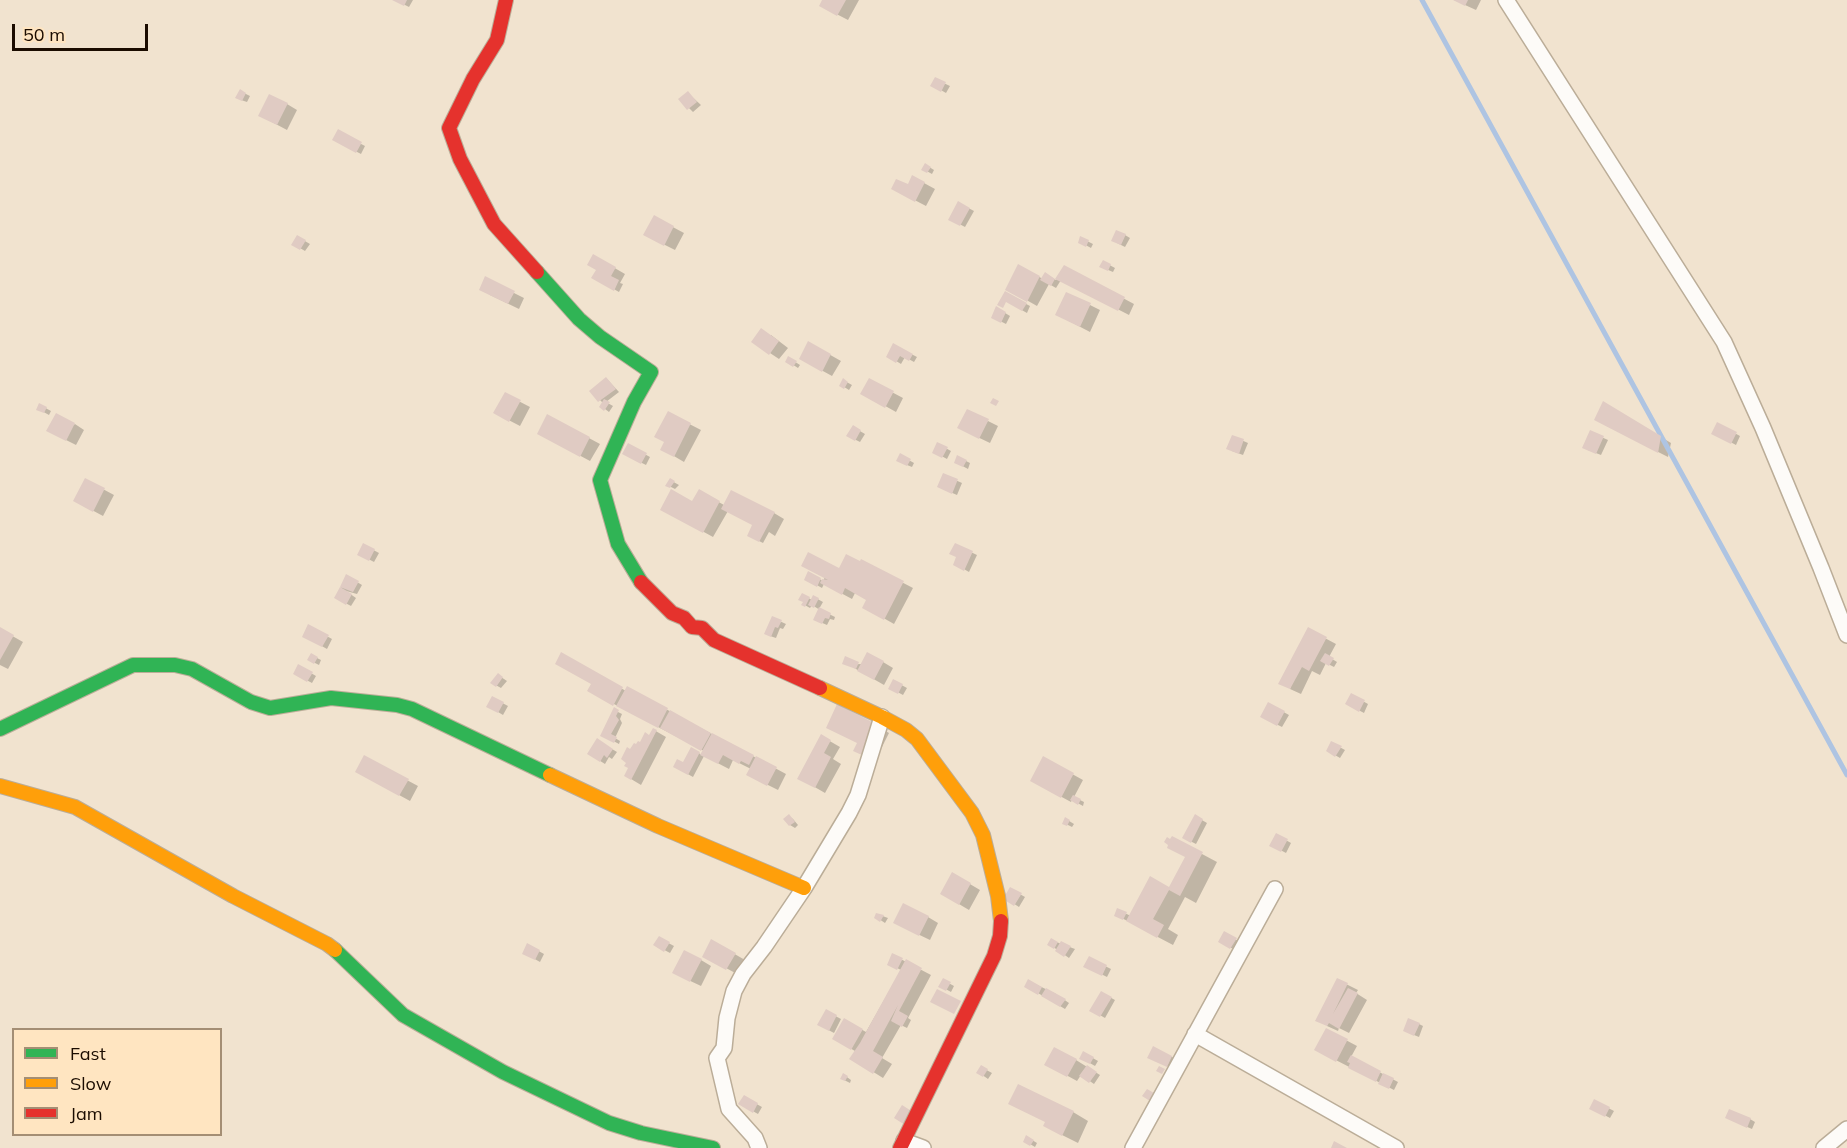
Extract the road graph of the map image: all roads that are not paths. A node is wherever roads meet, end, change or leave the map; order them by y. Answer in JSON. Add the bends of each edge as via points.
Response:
{"nodes":[{"id":1,"x":506,"y":0,"type":"edge"},
{"id":2,"x":1506,"y":0,"type":"edge"},
{"id":3,"x":1847,"y":635,"type":"edge"},
{"id":4,"x":882,"y":717,"type":"junction"},
{"id":5,"x":0,"y":729,"type":"edge"},
{"id":6,"x":0,"y":786,"type":"edge"},
{"id":7,"x":804,"y":888,"type":"junction"},
{"id":8,"x":1275,"y":889,"type":"dead end"},
{"id":9,"x":1195,"y":1034,"type":"junction"},
{"id":10,"x":1847,"y":1129,"type":"edge"},
{"id":11,"x":1372,"y":1142,"type":"edge"},
{"id":12,"x":902,"y":1144,"type":"edge"},
{"id":13,"x":713,"y":1148,"type":"edge"},
{"id":14,"x":759,"y":1148,"type":"edge"},
{"id":15,"x":923,"y":1148,"type":"edge"},
{"id":16,"x":1133,"y":1148,"type":"edge"},
{"id":17,"x":1396,"y":1148,"type":"edge"},
{"id":18,"x":1824,"y":1148,"type":"edge"}],
"edges":[{"from":1,"to":4,"type":"street","via":[[497,40],[448,128],[494,224],[579,319],[651,372],[600,480],[618,544],[643,586],[692,627],[702,628],[714,640]]},
{"from":2,"to":3,"type":"street","via":[[1724,342]]},
{"from":4,"to":7,"type":"street","via":[[858,795]]},
{"from":4,"to":12,"type":"street","via":[[917,739],[972,813],[983,835],[1001,919],[994,956]]},
{"from":5,"to":7,"type":"street","via":[[115,672],[142,664],[192,669],[251,702],[270,708],[331,698],[397,705],[658,826]]},
{"from":6,"to":13,"type":"street","via":[[75,807],[327,944],[403,1014],[503,1072],[609,1123]]},
{"from":7,"to":14,"type":"street","via":[[742,974],[727,1018],[724,1047],[717,1058],[729,1109]]},
{"from":8,"to":9,"type":"street"},
{"from":9,"to":11,"type":"street"},
{"from":9,"to":16,"type":"street"},
{"from":10,"to":18,"type":"street"},
{"from":11,"to":17,"type":"street"},
{"from":12,"to":15,"type":"street"}]}
